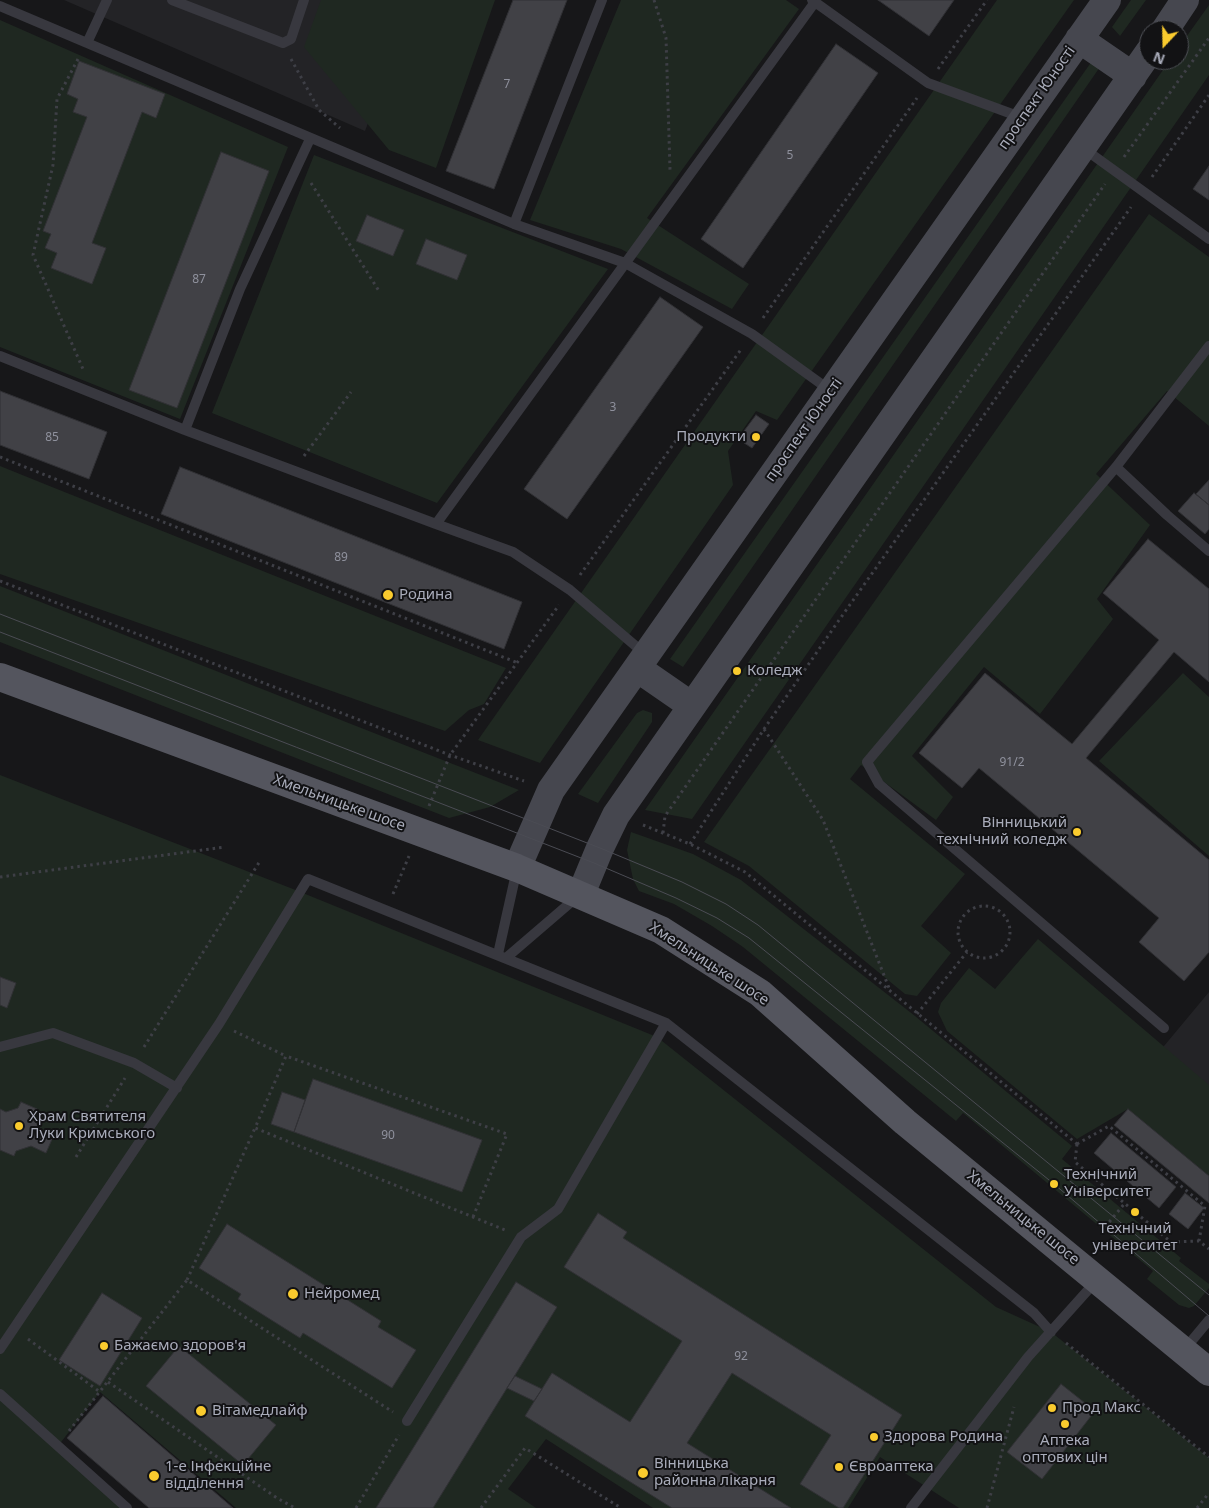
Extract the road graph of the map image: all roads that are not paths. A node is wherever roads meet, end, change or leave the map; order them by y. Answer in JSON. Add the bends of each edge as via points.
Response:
{"nodes":[{"id":1,"x":107,"y":0,"type":"edge"},
{"id":2,"x":172,"y":0,"type":"edge"},
{"id":3,"x":304,"y":0,"type":"edge"},
{"id":4,"x":602,"y":0,"type":"edge"},
{"id":5,"x":1107,"y":0,"type":"edge"},
{"id":6,"x":1186,"y":0,"type":"edge"},
{"id":7,"x":814,"y":1,"type":"edge"},
{"id":8,"x":0,"y":6,"type":"edge"},
{"id":9,"x":1171,"y":20,"type":"edge"},
{"id":10,"x":1079,"y":39,"type":"junction"},
{"id":11,"x":87,"y":43,"type":"junction"},
{"id":12,"x":1139,"y":66,"type":"edge"},
{"id":13,"x":1132,"y":76,"type":"junction"},
{"id":14,"x":1023,"y":118,"type":"junction"},
{"id":15,"x":310,"y":139,"type":"junction"},
{"id":16,"x":1082,"y":148,"type":"junction"},
{"id":17,"x":514,"y":224,"type":"junction"},
{"id":18,"x":1209,"y":239,"type":"edge"},
{"id":19,"x":625,"y":263,"type":"junction"},
{"id":20,"x":1209,"y":346,"type":"edge"},
{"id":21,"x":0,"y":356,"type":"edge"},
{"id":22,"x":831,"y":391,"type":"junction"},
{"id":23,"x":185,"y":430,"type":"junction"},
{"id":24,"x":1116,"y":467,"type":"junction"},
{"id":25,"x":436,"y":524,"type":"junction"},
{"id":26,"x":1209,"y":551,"type":"edge"},
{"id":27,"x":642,"y":661,"type":"junction"},
{"id":28,"x":0,"y":677,"type":"edge"},
{"id":29,"x":692,"y":706,"type":"junction"},
{"id":30,"x":517,"y":868,"type":"junction"},
{"id":31,"x":581,"y":894,"type":"junction"},
{"id":32,"x":502,"y":956,"type":"junction"},
{"id":33,"x":666,"y":1023,"type":"junction"},
{"id":34,"x":1164,"y":1028,"type":"dead end"},
{"id":35,"x":0,"y":1047,"type":"edge"},
{"id":36,"x":177,"y":1088,"type":"junction"},
{"id":37,"x":1098,"y":1280,"type":"junction"},
{"id":38,"x":1209,"y":1320,"type":"edge"},
{"id":39,"x":1051,"y":1332,"type":"junction"},
{"id":40,"x":0,"y":1349,"type":"edge"},
{"id":41,"x":1184,"y":1351,"type":"junction"},
{"id":42,"x":1209,"y":1372,"type":"edge"},
{"id":43,"x":0,"y":1394,"type":"edge"},
{"id":44,"x":407,"y":1421,"type":"road end"},
{"id":45,"x":127,"y":1508,"type":"edge"},
{"id":46,"x":911,"y":1508,"type":"edge"}],
"edges":[{"from":1,"to":11,"type":"lane"},
{"from":2,"to":3,"type":"lane","via":[[283,43],[291,39]]},
{"from":4,"to":17,"type":"lane"},
{"from":5,"to":10,"type":"main road","name":"проспект Юності"},
{"from":6,"to":9,"type":"main road"},
{"from":7,"to":14,"type":"lane","via":[[928,83]]},
{"from":7,"to":19,"type":"lane"},
{"from":8,"to":11,"type":"lane"},
{"from":10,"to":13,"type":"main road"},
{"from":10,"to":14,"type":"main road","name":"проспект Юності"},
{"from":11,"to":15,"type":"lane"},
{"from":12,"to":13,"type":"main road"},
{"from":13,"to":16,"type":"main road"},
{"from":14,"to":22,"type":"main road","name":"проспект Юності"},
{"from":15,"to":17,"type":"lane"},
{"from":15,"to":23,"type":"lane","via":[[240,289]]},
{"from":16,"to":18,"type":"lane"},
{"from":16,"to":29,"type":"main road"},
{"from":17,"to":19,"type":"lane"},
{"from":19,"to":22,"type":"lane","via":[[752,334]]},
{"from":19,"to":25,"type":"lane"},
{"from":20,"to":24,"type":"lane"},
{"from":21,"to":23,"type":"lane"},
{"from":22,"to":27,"type":"main road","name":"проспект Юності"},
{"from":23,"to":25,"type":"lane"},
{"from":24,"to":26,"type":"lane"},
{"from":24,"to":34,"type":"lane","via":[[867,762],[879,784]]},
{"from":25,"to":27,"type":"lane","via":[[514,552],[570,590]]},
{"from":27,"to":29,"type":"main road"},
{"from":27,"to":30,"type":"main road","name":"проспект Юності","via":[[551,790]]},
{"from":28,"to":30,"type":"main road","name":"Хмельницьке шосе"},
{"from":29,"to":31,"type":"main road","via":[[616,815]]},
{"from":30,"to":31,"type":"main road","name":"Хмельницьке шосе"},
{"from":30,"to":32,"type":"lane"},
{"from":31,"to":32,"type":"lane"},
{"from":31,"to":37,"type":"main road","name":"Хмельницьке шосе","via":[[660,930],[760,993],[905,1122]]},
{"from":32,"to":33,"type":"lane"},
{"from":32,"to":36,"type":"lane","via":[[308,880]]},
{"from":33,"to":39,"type":"lane","via":[[1034,1313]]},
{"from":33,"to":44,"type":"lane","via":[[558,1209],[521,1237]]},
{"from":35,"to":36,"type":"lane","via":[[53,1032],[134,1063]]},
{"from":36,"to":40,"type":"lane"},
{"from":37,"to":39,"type":"lane"},
{"from":37,"to":41,"type":"main road","name":"Хмельницьке шосе"},
{"from":38,"to":41,"type":"lane"},
{"from":39,"to":46,"type":"lane"},
{"from":41,"to":42,"type":"main road","name":"Хмельницьке шосе"},
{"from":43,"to":45,"type":"lane"}]}
